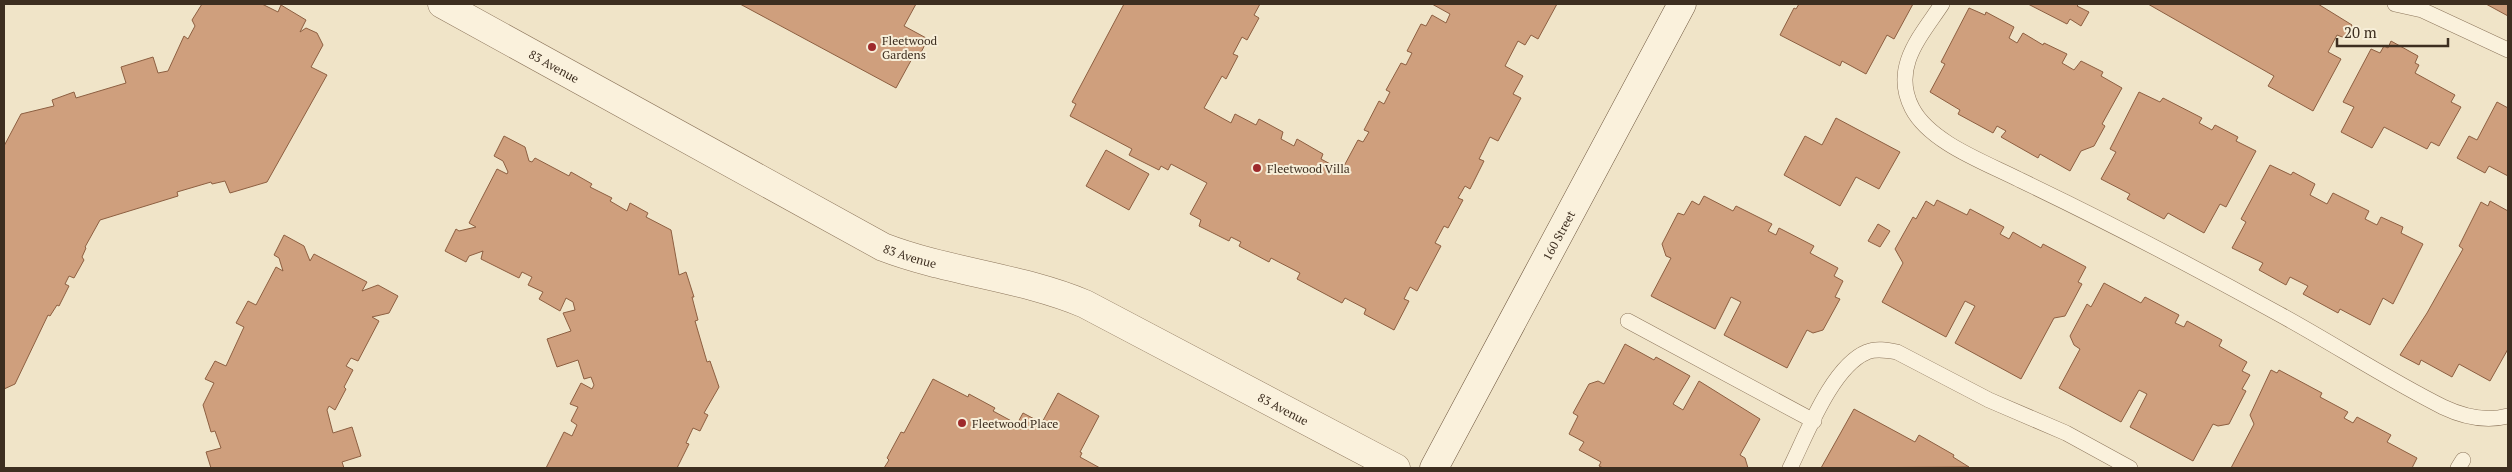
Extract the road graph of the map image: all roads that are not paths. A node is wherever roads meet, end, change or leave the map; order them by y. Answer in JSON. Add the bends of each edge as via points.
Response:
{"nodes":[{"id":1,"x":442,"y":4,"type":"edge"},
{"id":2,"x":1682,"y":4,"type":"edge"},
{"id":3,"x":1942,"y":4,"type":"edge"},
{"id":4,"x":2396,"y":4,"type":"edge"},
{"id":5,"x":2424,"y":7,"type":"edge"},
{"id":6,"x":2508,"y":50,"type":"edge"},
{"id":7,"x":1628,"y":322,"type":"dead end"},
{"id":8,"x":2508,"y":416,"type":"edge"},
{"id":9,"x":1814,"y":421,"type":"junction"},
{"id":10,"x":1396,"y":468,"type":"edge"},
{"id":11,"x":1434,"y":468,"type":"edge"},
{"id":12,"x":1790,"y":468,"type":"edge"},
{"id":13,"x":2130,"y":468,"type":"edge"}],
"edges":[{"from":1,"to":10,"type":"street","name":"83 Avenue","via":[[883,247],[924,262],[1060,293],[1086,304]]},
{"from":2,"to":11,"type":"street","name":"160 Street"},
{"from":3,"to":8,"type":"lane","via":[[1912,47],[1905,81],[1912,108],[1920,120],[1954,148],[2092,214],[2278,313],[2443,407],[2491,420]]},
{"from":4,"to":5,"type":"lane"},
{"from":5,"to":6,"type":"lane"},
{"from":7,"to":9,"type":"lane"},
{"from":9,"to":12,"type":"lane"},
{"from":9,"to":13,"type":"lane","via":[[1849,363],[1867,352],[1882,349],[1897,352],[1989,400],[2066,433]]}]}
